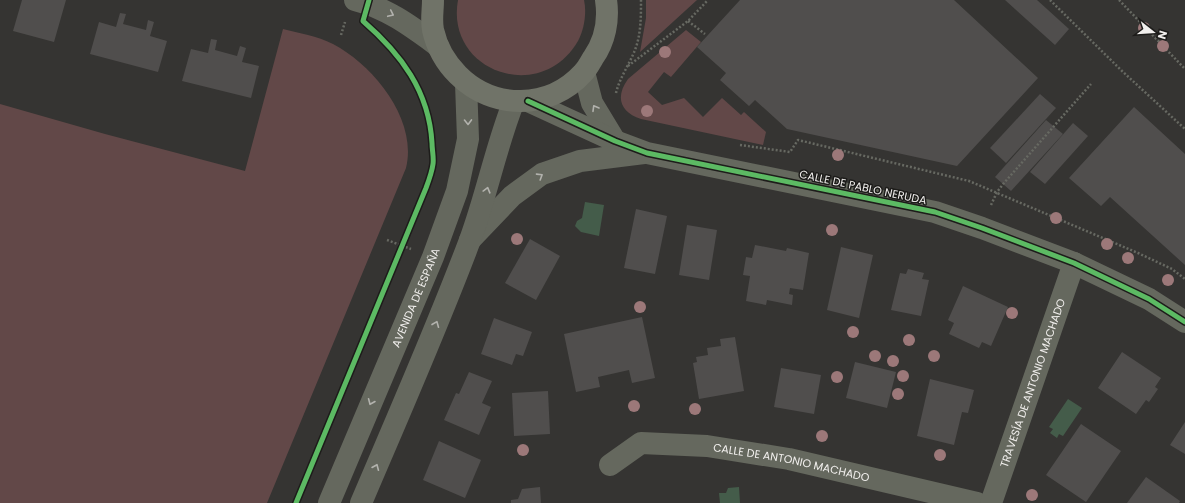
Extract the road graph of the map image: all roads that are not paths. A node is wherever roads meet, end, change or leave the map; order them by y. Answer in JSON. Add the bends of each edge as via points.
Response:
{"nodes":[{"id":1,"x":355,"y":0,"type":"edge"},
{"id":2,"x":419,"y":0,"type":"edge"},
{"id":3,"x":606,"y":0,"type":"edge"},
{"id":4,"x":433,"y":9,"type":"edge"},
{"id":5,"x":438,"y":46,"type":"junction"},
{"id":6,"x":584,"y":72,"type":"junction"},
{"id":7,"x":466,"y":83,"type":"junction"},
{"id":8,"x":521,"y":101,"type":"junction"},
{"id":9,"x":615,"y":141,"type":"junction"},
{"id":10,"x":647,"y":153,"type":"junction"},
{"id":11,"x":470,"y":240,"type":"junction"},
{"id":12,"x":1074,"y":262,"type":"junction"},
{"id":13,"x":1185,"y":322,"type":"edge"},
{"id":14,"x":610,"y":465,"type":"dead end"},
{"id":15,"x":329,"y":503,"type":"edge"},
{"id":16,"x":361,"y":503,"type":"edge"},
{"id":17,"x":977,"y":503,"type":"edge"},
{"id":18,"x":991,"y":503,"type":"edge"}],
"edges":[{"from":1,"to":5,"type":"street","one_way":true,"via":[[368,3],[398,18]]},
{"from":2,"to":4,"type":"main road"},
{"from":3,"to":6,"type":"main road","via":[[607,20],[604,35],[600,48]]},
{"from":4,"to":5,"type":"main road","via":[[433,30]]},
{"from":5,"to":7,"type":"main road","via":[[449,66]]},
{"from":6,"to":8,"type":"main road","via":[[573,83],[558,92]]},
{"from":9,"to":6,"type":"street","one_way":true,"via":[[592,103]]},
{"from":7,"to":8,"type":"main road","via":[[488,96]]},
{"from":7,"to":15,"type":"street","name":"AVENIDA DE ESPAÑA","one_way":true,"via":[[468,139],[456,191],[433,257]]},
{"from":8,"to":9,"type":"street","name":"CALLE DE PABLO NERUDA"},
{"from":11,"to":8,"type":"street","one_way":true,"via":[[503,127]]},
{"from":9,"to":10,"type":"street","name":"CALLE DE PABLO NERUDA"},
{"from":11,"to":10,"type":"street","one_way":true,"via":[[512,196],[542,174],[580,161]]},
{"from":10,"to":12,"type":"street","name":"CALLE DE PABLO NERUDA","via":[[935,212]]},
{"from":16,"to":11,"type":"street","one_way":true},
{"from":12,"to":13,"type":"street","name":"CALLE DE PABLO NERUDA","via":[[1149,299]]},
{"from":12,"to":18,"type":"street","name":"TRAVESÍA DE ANTONIO MACHADO"},
{"from":14,"to":17,"type":"street","name":"CALLE DE ANTONIO MACHADO","via":[[641,443],[707,446],[789,459]]}]}
